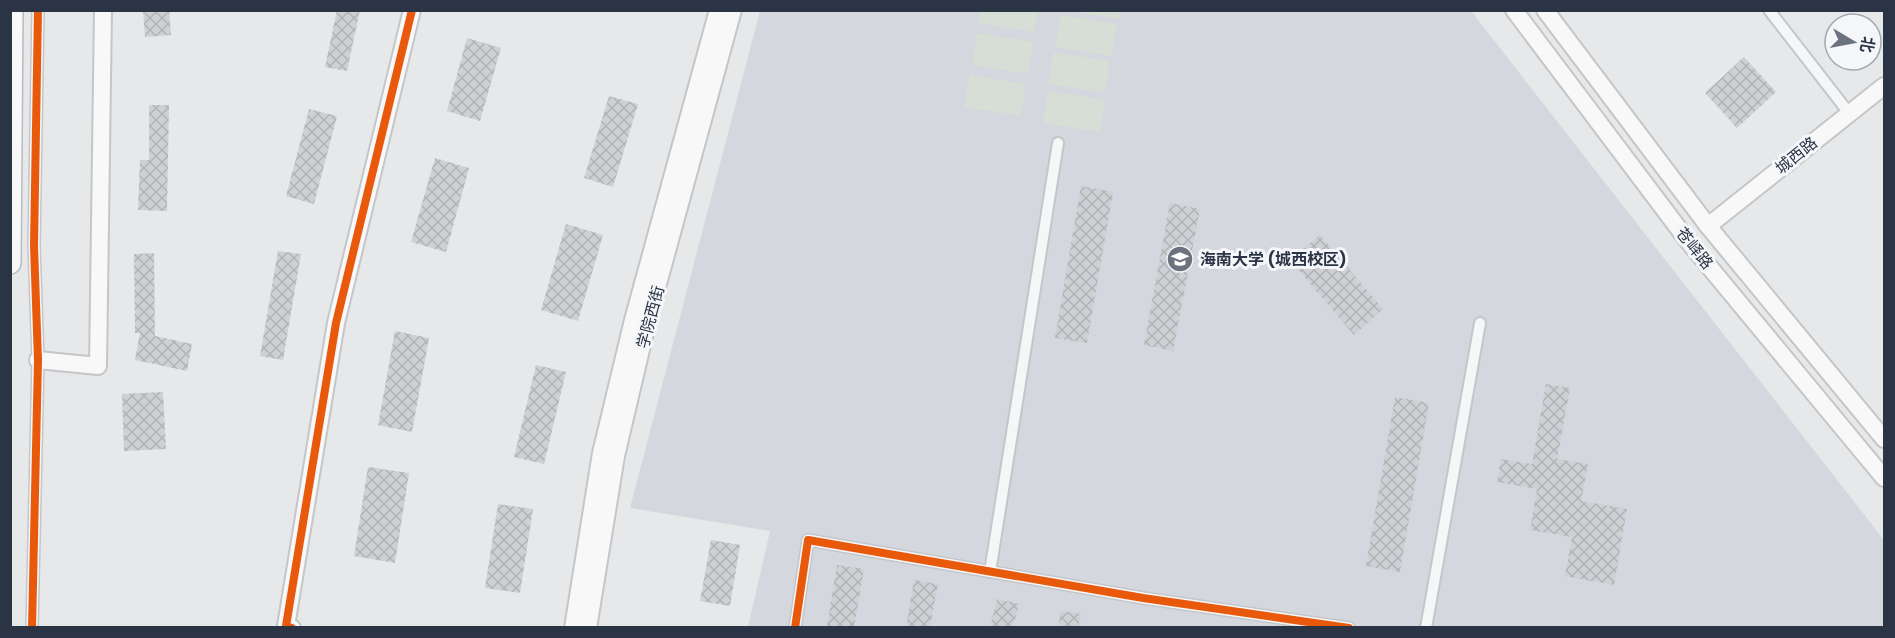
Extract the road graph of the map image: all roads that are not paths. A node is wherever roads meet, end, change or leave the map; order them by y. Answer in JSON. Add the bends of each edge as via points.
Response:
{"nodes":[{"id":1,"x":12,"y":10,"type":"edge"},
{"id":2,"x":38,"y":10,"type":"edge"},
{"id":3,"x":103,"y":10,"type":"edge"},
{"id":4,"x":412,"y":10,"type":"edge"},
{"id":5,"x":718,"y":10,"type":"edge"},
{"id":6,"x":733,"y":10,"type":"edge"},
{"id":7,"x":1514,"y":10,"type":"edge"},
{"id":8,"x":1545,"y":10,"type":"edge"},
{"id":9,"x":1769,"y":10,"type":"edge"},
{"id":10,"x":1884,"y":86,"type":"edge"},
{"id":11,"x":1849,"y":113,"type":"junction"},
{"id":12,"x":1058,"y":143,"type":"dead end"},
{"id":13,"x":1708,"y":226,"type":"junction"},
{"id":14,"x":10,"y":263,"type":"edge"},
{"id":15,"x":1479,"y":323,"type":"dead end"},
{"id":16,"x":38,"y":360,"type":"junction"},
{"id":17,"x":1884,"y":439,"type":"edge"},
{"id":18,"x":1884,"y":478,"type":"edge"},
{"id":19,"x":990,"y":572,"type":"junction"},
{"id":20,"x":32,"y":627,"type":"edge"},
{"id":21,"x":292,"y":627,"type":"edge"},
{"id":22,"x":573,"y":627,"type":"edge"},
{"id":23,"x":588,"y":627,"type":"edge"},
{"id":24,"x":795,"y":627,"type":"edge"},
{"id":25,"x":1349,"y":627,"type":"edge"},
{"id":26,"x":1426,"y":627,"type":"edge"}],
"edges":[{"from":1,"to":14,"type":"highway"},
{"from":2,"to":16,"type":"street","via":[[34,246]]},
{"from":3,"to":16,"type":"main road","via":[[98,366]]},
{"from":4,"to":21,"type":"main road","via":[[336,323],[285,626]]},
{"from":5,"to":22,"type":"main road","name":"学院西街","via":[[633,320],[601,453]]},
{"from":6,"to":23,"type":"main road","name":"学院西街","via":[[647,324],[616,456]]},
{"from":7,"to":18,"type":"main road","name":"苍峄路","via":[[1688,241]]},
{"from":8,"to":13,"type":"main road","name":"苍峄路"},
{"from":9,"to":11,"type":"street"},
{"from":10,"to":11,"type":"main road","name":"城西路"},
{"from":11,"to":13,"type":"main road","name":"城西路"},
{"from":12,"to":19,"type":"street"},
{"from":13,"to":17,"type":"main road","name":"苍峄路"},
{"from":15,"to":26,"type":"street"},
{"from":16,"to":20,"type":"street"},
{"from":19,"to":24,"type":"street","via":[[808,540]]},
{"from":19,"to":25,"type":"street"}]}
